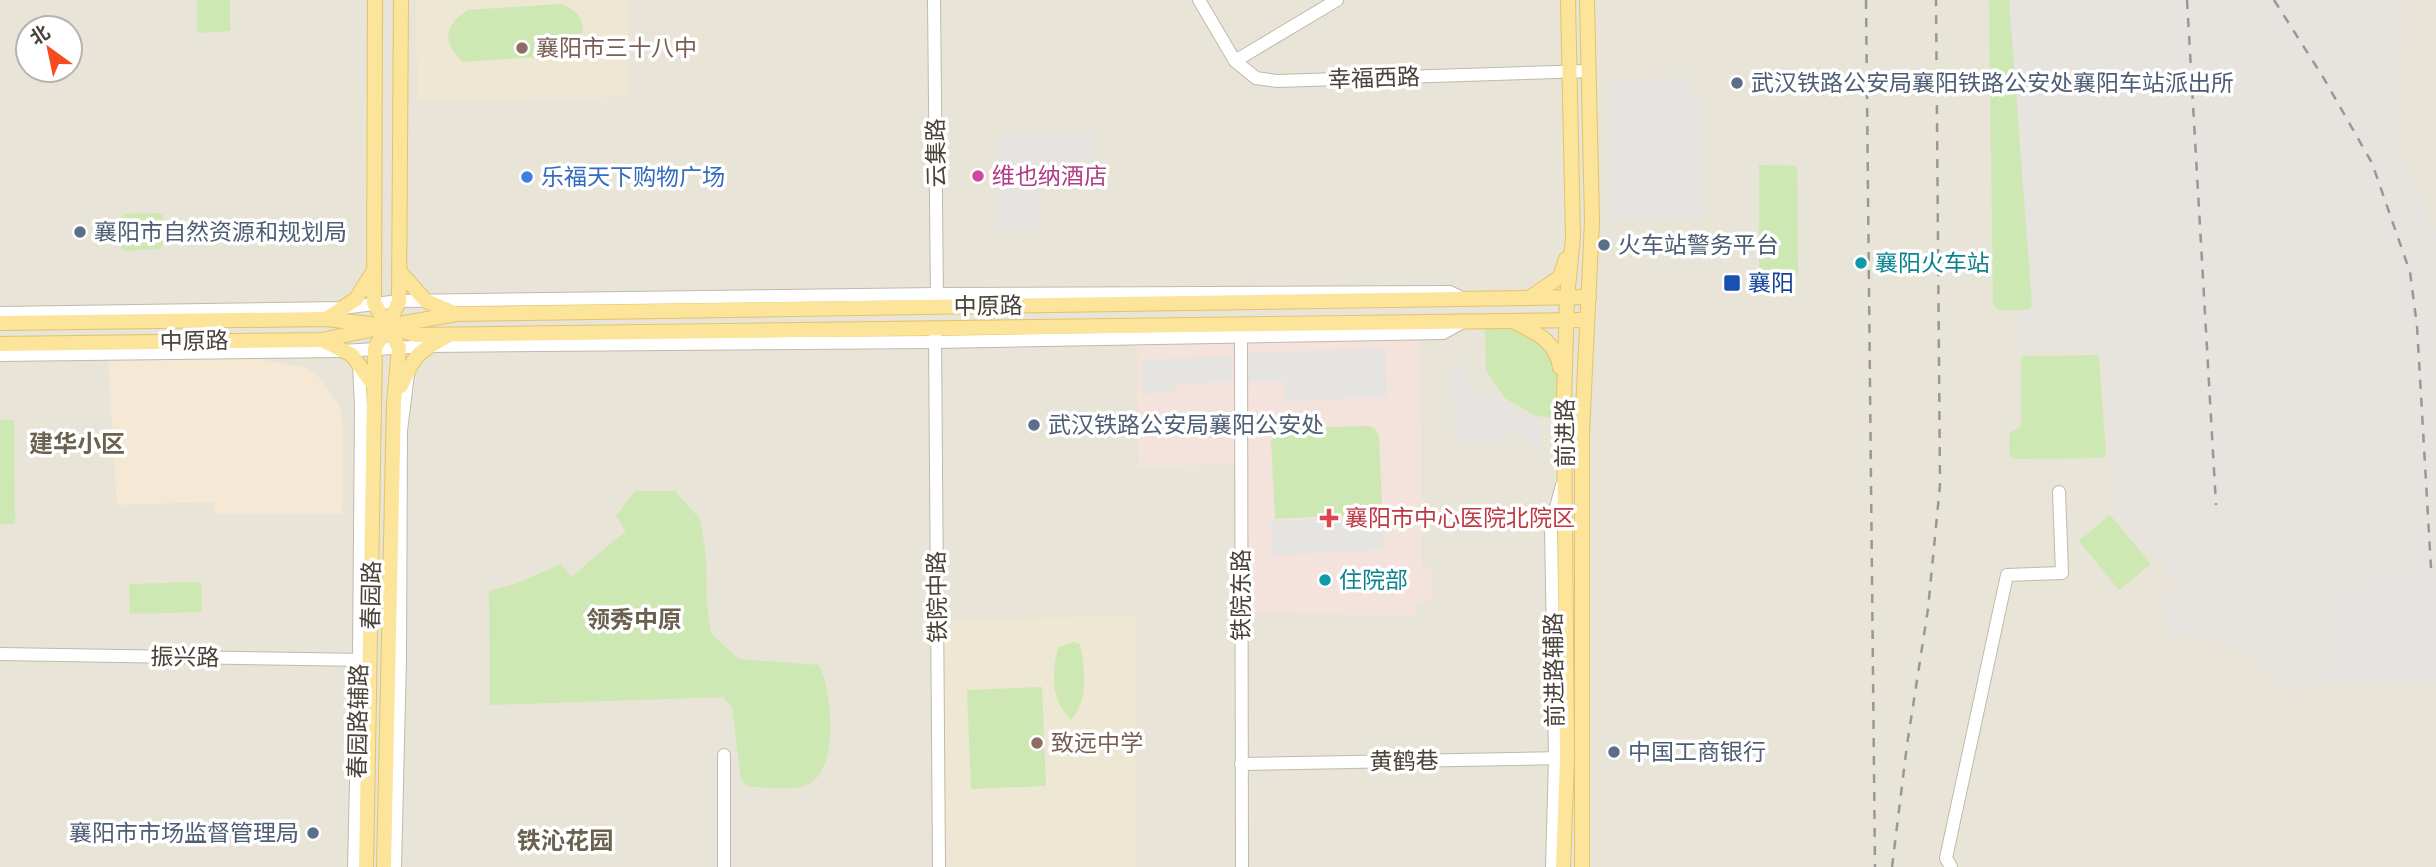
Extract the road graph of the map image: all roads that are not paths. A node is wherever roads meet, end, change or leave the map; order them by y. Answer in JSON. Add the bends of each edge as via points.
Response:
{"nodes":[{"id":1,"x":375,"y":0,"type":"edge"},
{"id":2,"x":401,"y":0,"type":"edge"},
{"id":3,"x":934,"y":0,"type":"edge"},
{"id":4,"x":1199,"y":0,"type":"edge"},
{"id":5,"x":1337,"y":0,"type":"edge"},
{"id":6,"x":1568,"y":0,"type":"edge"},
{"id":7,"x":1587,"y":0,"type":"edge"},
{"id":8,"x":1235,"y":61,"type":"junction"},
{"id":9,"x":1570,"y":71,"type":"junction"},
{"id":10,"x":1590,"y":71,"type":"junction"},
{"id":11,"x":1573,"y":238,"type":"junction"},
{"id":12,"x":374,"y":271,"type":"junction"},
{"id":13,"x":400,"y":272,"type":"junction"},
{"id":14,"x":1567,"y":297,"type":"junction"},
{"id":15,"x":1589,"y":297,"type":"junction"},
{"id":16,"x":1529,"y":298,"type":"junction"},
{"id":17,"x":937,"y":300,"type":"junction"},
{"id":18,"x":399,"y":301,"type":"junction"},
{"id":19,"x":426,"y":301,"type":"junction"},
{"id":20,"x":374,"y":303,"type":"junction"},
{"id":21,"x":342,"y":308,"type":"junction"},
{"id":22,"x":0,"y":313,"type":"edge"},
{"id":23,"x":456,"y":314,"type":"junction"},
{"id":24,"x":326,"y":319,"type":"junction"},
{"id":25,"x":1587,"y":320,"type":"junction"},
{"id":26,"x":1566,"y":321,"type":"junction"},
{"id":27,"x":1514,"y":322,"type":"junction"},
{"id":28,"x":0,"y":323,"type":"edge"},
{"id":29,"x":387,"y":326,"type":"junction"},
{"id":30,"x":1241,"y":329,"type":"junction"},
{"id":31,"x":450,"y":335,"type":"junction"},
{"id":32,"x":935,"y":335,"type":"junction"},
{"id":33,"x":322,"y":340,"type":"junction"},
{"id":34,"x":0,"y":344,"type":"edge"},
{"id":35,"x":428,"y":346,"type":"junction"},
{"id":36,"x":375,"y":348,"type":"junction"},
{"id":37,"x":399,"y":348,"type":"junction"},
{"id":38,"x":342,"y":351,"type":"junction"},
{"id":39,"x":0,"y":355,"type":"edge"},
{"id":40,"x":359,"y":365,"type":"junction"},
{"id":41,"x":409,"y":367,"type":"junction"},
{"id":42,"x":374,"y":386,"type":"junction"},
{"id":43,"x":1564,"y":400,"type":"junction"},
{"id":44,"x":394,"y":403,"type":"junction"},
{"id":45,"x":2059,"y":492,"type":"dead end"},
{"id":46,"x":0,"y":654,"type":"edge"},
{"id":47,"x":365,"y":660,"type":"junction"},
{"id":48,"x":724,"y":755,"type":"dead end"},
{"id":49,"x":1561,"y":758,"type":"junction"},
{"id":50,"x":1241,"y":764,"type":"junction"},
{"id":51,"x":354,"y":867,"type":"edge"},
{"id":52,"x":366,"y":867,"type":"edge"},
{"id":53,"x":384,"y":867,"type":"edge"},
{"id":54,"x":396,"y":867,"type":"edge"},
{"id":55,"x":724,"y":867,"type":"edge"},
{"id":56,"x":939,"y":867,"type":"edge"},
{"id":57,"x":1242,"y":867,"type":"edge"},
{"id":58,"x":1552,"y":867,"type":"edge"},
{"id":59,"x":1563,"y":867,"type":"edge"},
{"id":60,"x":1582,"y":867,"type":"edge"},
{"id":61,"x":1951,"y":867,"type":"edge"}],
"edges":[{"from":1,"to":12,"type":"main road"},
{"from":2,"to":13,"type":"main road","name":"春园路"},
{"from":3,"to":17,"type":"street","name":"云集路"},
{"from":4,"to":8,"type":"street","name":"幸福西路"},
{"from":5,"to":8,"type":"street"},
{"from":6,"to":9,"type":"main road","name":"前进路"},
{"from":7,"to":10,"type":"main road","name":"前进路"},
{"from":8,"to":9,"type":"street","name":"幸福西路","via":[[1256,78],[1277,81]]},
{"from":9,"to":10,"type":"street","name":"幸福西路"},
{"from":9,"to":11,"type":"main road","name":"前进路"},
{"from":10,"to":15,"type":"main road","name":"前进路"},
{"from":11,"to":14,"type":"main road","name":"前进路"},
{"from":11,"to":16,"type":"main road","via":[[1560,277]]},
{"from":12,"to":20,"type":"main road"},
{"from":12,"to":21,"type":"main road","via":[[356,299]]},
{"from":13,"to":18,"type":"main road","name":"春园路"},
{"from":13,"to":19,"type":"main road"},
{"from":14,"to":15,"type":"main road","name":"中原路"},
{"from":14,"to":16,"type":"main road","name":"中原路"},
{"from":14,"to":26,"type":"main road","name":"前进路"},
{"from":15,"to":25,"type":"main road","name":"前进路"},
{"from":16,"to":17,"type":"main road","name":"中原路"},
{"from":17,"to":19,"type":"street"},
{"from":17,"to":23,"type":"main road","name":"中原路"},
{"from":18,"to":19,"type":"street"},
{"from":18,"to":20,"type":"street"},
{"from":18,"to":29,"type":"main road","name":"春园路"},
{"from":19,"to":23,"type":"main road"},
{"from":20,"to":21,"type":"street"},
{"from":20,"to":29,"type":"main road"},
{"from":21,"to":22,"type":"street"},
{"from":21,"to":24,"type":"main road"},
{"from":23,"to":29,"type":"main road","name":"中原路"},
{"from":24,"to":28,"type":"main road","name":"中原路"},
{"from":24,"to":29,"type":"main road","name":"中原路"},
{"from":25,"to":26,"type":"main road","name":"中原路"},
{"from":25,"to":60,"type":"main road","name":"前进路","via":[[1582,432]]},
{"from":26,"to":27,"type":"main road","name":"中原路"},
{"from":26,"to":43,"type":"main road","name":"前进路"},
{"from":27,"to":30,"type":"main road","name":"中原路"},
{"from":27,"to":43,"type":"main road","via":[[1543,337],[1558,355]]},
{"from":29,"to":31,"type":"main road","name":"中原路","via":[[416,335]]},
{"from":29,"to":33,"type":"main road","name":"中原路"},
{"from":29,"to":36,"type":"main road","name":"春园路"},
{"from":29,"to":37,"type":"main road"},
{"from":30,"to":32,"type":"main road","name":"中原路"},
{"from":30,"to":50,"type":"street","name":"铁院东路"},
{"from":31,"to":32,"type":"main road","name":"中原路"},
{"from":31,"to":35,"type":"main road"},
{"from":32,"to":35,"type":"street"},
{"from":32,"to":56,"type":"street","name":"铁院中路"},
{"from":33,"to":34,"type":"main road","name":"中原路"},
{"from":33,"to":38,"type":"main road"},
{"from":35,"to":37,"type":"street"},
{"from":35,"to":41,"type":"main road"},
{"from":36,"to":37,"type":"street"},
{"from":36,"to":38,"type":"street"},
{"from":36,"to":42,"type":"main road","name":"春园路"},
{"from":37,"to":44,"type":"main road","name":"春园路"},
{"from":38,"to":39,"type":"street"},
{"from":38,"to":40,"type":"main road"},
{"from":40,"to":42,"type":"main road"},
{"from":40,"to":47,"type":"street","name":"春园路辅路"},
{"from":41,"to":44,"type":"main road"},
{"from":41,"to":54,"type":"street","name":"春园路辅路","via":[[401,431]]},
{"from":42,"to":47,"type":"main road","name":"春园路"},
{"from":43,"to":49,"type":"main road","name":"前进路"},
{"from":44,"to":53,"type":"main road","name":"春园路"},
{"from":45,"to":61,"type":"street","via":[[2062,573],[2007,575],[1946,858]]},
{"from":46,"to":47,"type":"street","name":"振兴路"},
{"from":47,"to":51,"type":"street","name":"春园路辅路"},
{"from":47,"to":52,"type":"main road","name":"春园路"},
{"from":48,"to":55,"type":"street"},
{"from":49,"to":50,"type":"street","name":"黄鹤巷"},
{"from":49,"to":58,"type":"street","name":"前进路辅路"},
{"from":49,"to":59,"type":"main road","name":"前进路"},
{"from":50,"to":57,"type":"street","name":"铁院东路"}]}
